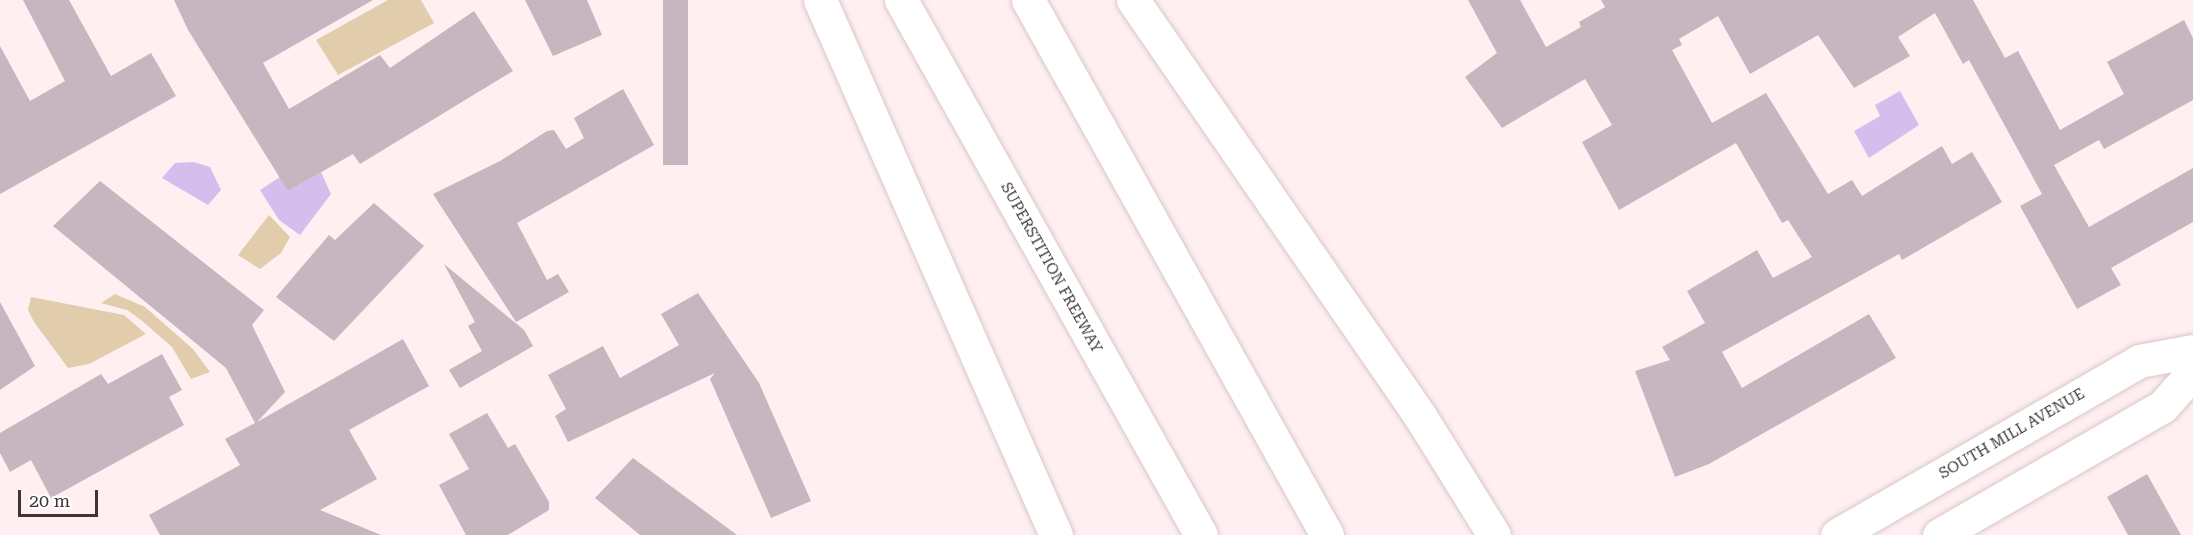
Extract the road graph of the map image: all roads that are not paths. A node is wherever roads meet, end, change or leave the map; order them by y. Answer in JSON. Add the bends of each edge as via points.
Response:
{"nodes":[{"id":1,"x":820,"y":0,"type":"edge"},
{"id":2,"x":901,"y":0,"type":"edge"},
{"id":3,"x":1028,"y":0,"type":"edge"},
{"id":4,"x":1133,"y":0,"type":"edge"},
{"id":5,"x":2193,"y":351,"type":"edge"},
{"id":6,"x":2193,"y":372,"type":"edge"},
{"id":7,"x":1056,"y":535,"type":"edge"},
{"id":8,"x":1201,"y":535,"type":"edge"},
{"id":9,"x":1327,"y":535,"type":"edge"},
{"id":10,"x":1494,"y":535,"type":"edge"},
{"id":11,"x":1837,"y":535,"type":"edge"},
{"id":12,"x":1939,"y":535,"type":"edge"}],
"edges":[{"from":1,"to":7,"type":"main road"},
{"from":2,"to":8,"type":"main road","name":"SUPERSTITION FREEWAY"},
{"from":3,"to":9,"type":"main road"},
{"from":4,"to":10,"type":"main road","via":[[1420,416]]},
{"from":5,"to":11,"type":"main road","name":"SOUTH MILL AVENUE","via":[[2139,361]]},
{"from":6,"to":12,"type":"main road","via":[[2163,406]]}]}
